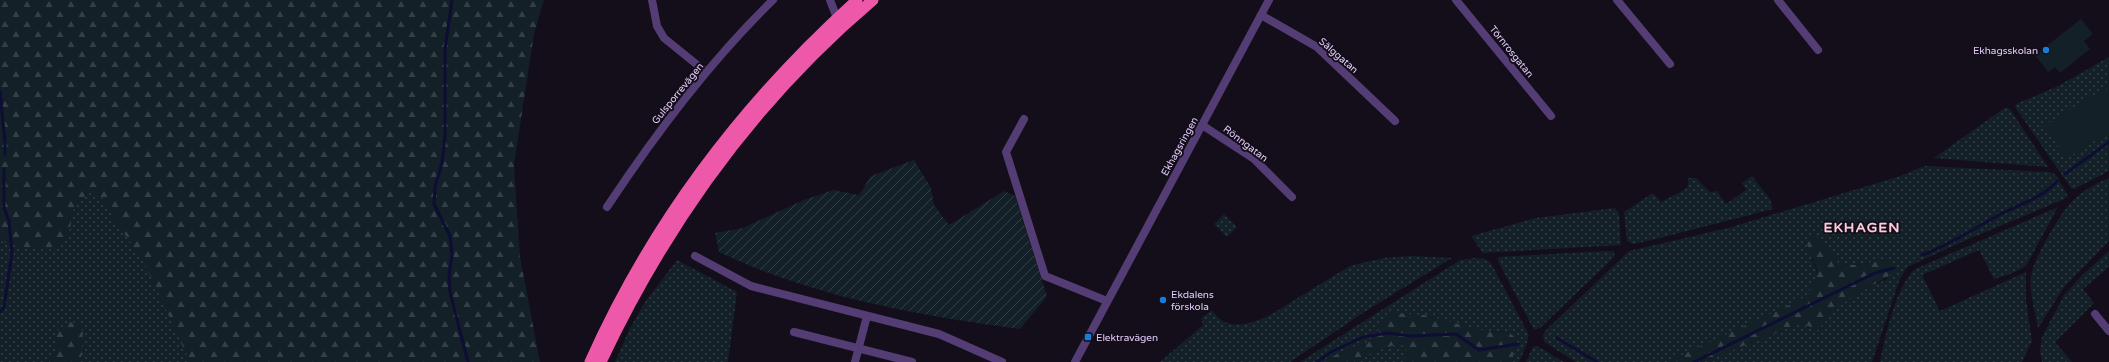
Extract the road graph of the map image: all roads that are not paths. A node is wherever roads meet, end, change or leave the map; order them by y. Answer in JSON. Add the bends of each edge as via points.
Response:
{"nodes":[{"id":1,"x":652,"y":0,"type":"edge"},
{"id":2,"x":773,"y":0,"type":"edge"},
{"id":3,"x":830,"y":0,"type":"edge"},
{"id":4,"x":857,"y":0,"type":"edge"},
{"id":5,"x":873,"y":0,"type":"edge"},
{"id":6,"x":1269,"y":0,"type":"edge"},
{"id":7,"x":1456,"y":0,"type":"edge"},
{"id":8,"x":1617,"y":0,"type":"edge"},
{"id":9,"x":1778,"y":0,"type":"edge"},
{"id":10,"x":1261,"y":15,"type":"junction"},
{"id":11,"x":837,"y":18,"type":"junction"},
{"id":12,"x":1818,"y":50,"type":"dead end"},
{"id":13,"x":1670,"y":64,"type":"dead end"},
{"id":14,"x":706,"y":72,"type":"junction"},
{"id":15,"x":1551,"y":116,"type":"dead end"},
{"id":16,"x":1024,"y":119,"type":"dead end"},
{"id":17,"x":1395,"y":121,"type":"dead end"},
{"id":18,"x":1202,"y":125,"type":"junction"},
{"id":19,"x":1292,"y":198,"type":"dead end"},
{"id":20,"x":607,"y":207,"type":"dead end"},
{"id":21,"x":695,"y":256,"type":"dead end"},
{"id":22,"x":1106,"y":301,"type":"junction"},
{"id":23,"x":2095,"y":314,"type":"dead end"},
{"id":24,"x":867,"y":316,"type":"junction"},
{"id":25,"x":2109,"y":330,"type":"edge"},
{"id":26,"x":794,"y":332,"type":"dead end"},
{"id":27,"x":858,"y":348,"type":"junction"},
{"id":28,"x":590,"y":362,"type":"edge"},
{"id":29,"x":601,"y":362,"type":"edge"},
{"id":30,"x":854,"y":362,"type":"edge"},
{"id":31,"x":912,"y":362,"type":"edge"},
{"id":32,"x":1002,"y":362,"type":"edge"},
{"id":33,"x":1075,"y":362,"type":"edge"}],
"edges":[{"from":1,"to":14,"type":"street","via":[[657,26],[664,38]]},
{"from":2,"to":14,"type":"street","name":"Gulsporrevägen"},
{"from":3,"to":11,"type":"street"},
{"from":4,"to":11,"type":"highway"},
{"from":5,"to":29,"type":"highway","via":[[792,78],[751,122],[719,163],[635,293]]},
{"from":6,"to":10,"type":"street","name":"Ekhagsringen"},
{"from":7,"to":15,"type":"street","name":"Törnrosgatan"},
{"from":8,"to":13,"type":"street"},
{"from":9,"to":12,"type":"street"},
{"from":10,"to":17,"type":"street","name":"Sälggatan","via":[[1317,47]]},
{"from":10,"to":18,"type":"street","name":"Ekhagsringen"},
{"from":11,"to":28,"type":"highway","via":[[768,87],[710,158],[651,246]]},
{"from":14,"to":20,"type":"street","name":"Gulsporrevägen","via":[[670,115]]},
{"from":16,"to":22,"type":"street","via":[[1006,152],[1041,268],[1050,279]]},
{"from":18,"to":19,"type":"street","name":"Rönngatan","via":[[1254,159]]},
{"from":18,"to":22,"type":"street","name":"Ekhagsringen"},
{"from":21,"to":24,"type":"street","via":[[751,286]]},
{"from":22,"to":33,"type":"street","name":"Ekhagsringen"},
{"from":23,"to":25,"type":"street"},
{"from":24,"to":27,"type":"street"},
{"from":24,"to":32,"type":"street","via":[[939,334]]},
{"from":26,"to":27,"type":"street"},
{"from":27,"to":30,"type":"street"},
{"from":27,"to":31,"type":"street"}]}
